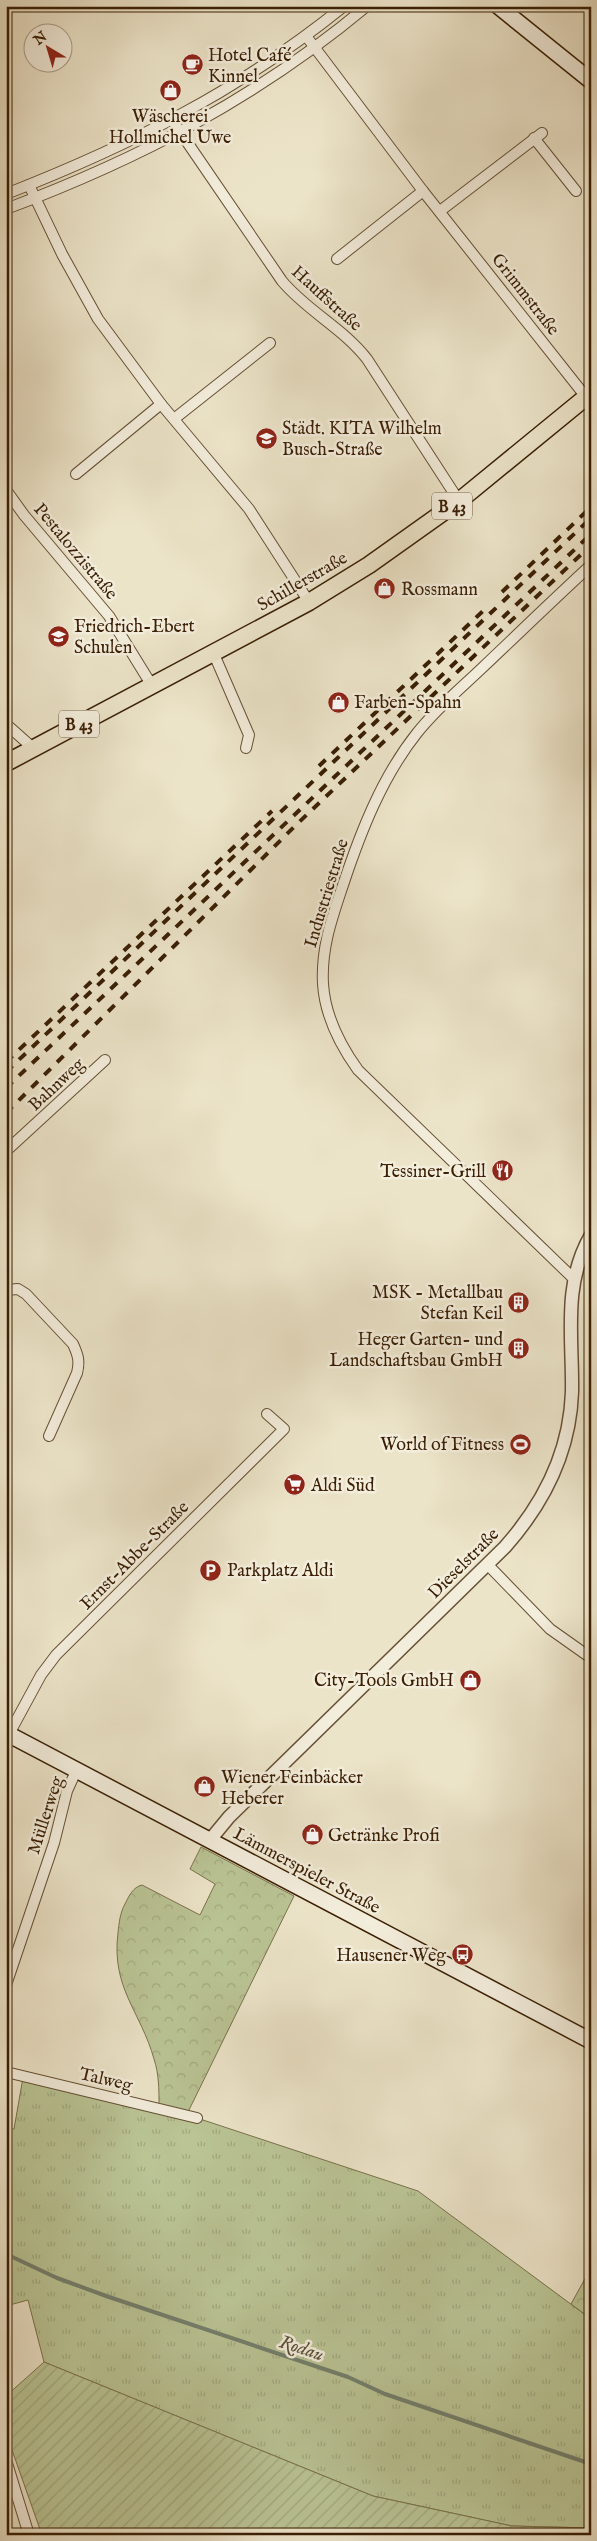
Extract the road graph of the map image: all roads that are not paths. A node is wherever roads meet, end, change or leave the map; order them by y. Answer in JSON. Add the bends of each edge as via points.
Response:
{"nodes":[{"id":1,"x":344,"y":6,"type":"edge"},
{"id":2,"x":367,"y":6,"type":"edge"},
{"id":3,"x":498,"y":6,"type":"edge"},
{"id":4,"x":306,"y":36,"type":"junction"},
{"id":5,"x":314,"y":47,"type":"junction"},
{"id":6,"x":587,"y":78,"type":"edge"},
{"id":7,"x":591,"y":91,"type":"edge"},
{"id":8,"x":172,"y":120,"type":"junction"},
{"id":9,"x":180,"y":133,"type":"junction"},
{"id":10,"x":28,"y":185,"type":"junction"},
{"id":11,"x":423,"y":191,"type":"junction"},
{"id":12,"x":576,"y":191,"type":"dead end"},
{"id":13,"x":6,"y":194,"type":"edge"},
{"id":14,"x":35,"y":198,"type":"junction"},
{"id":15,"x":6,"y":209,"type":"edge"},
{"id":16,"x":440,"y":211,"type":"junction"},
{"id":17,"x":337,"y":259,"type":"dead end"},
{"id":18,"x":270,"y":343,"type":"dead end"},
{"id":19,"x":588,"y":395,"type":"edge"},
{"id":20,"x":161,"y":404,"type":"junction"},
{"id":21,"x":174,"y":418,"type":"junction"},
{"id":22,"x":76,"y":474,"type":"dead end"},
{"id":23,"x":6,"y":490,"type":"edge"},
{"id":24,"x":459,"y":501,"type":"junction"},
{"id":25,"x":591,"y":564,"type":"edge"},
{"id":26,"x":309,"y":602,"type":"junction"},
{"id":27,"x":213,"y":652,"type":"junction"},
{"id":28,"x":152,"y":684,"type":"junction"},
{"id":29,"x":6,"y":724,"type":"edge"},
{"id":30,"x":33,"y":748,"type":"junction"},
{"id":31,"x":246,"y":748,"type":"dead end"},
{"id":32,"x":6,"y":763,"type":"edge"},
{"id":33,"x":105,"y":1060,"type":"dead end"},
{"id":34,"x":6,"y":1151,"type":"edge"},
{"id":35,"x":591,"y":1235,"type":"edge"},
{"id":36,"x":574,"y":1280,"type":"junction"},
{"id":37,"x":6,"y":1290,"type":"edge"},
{"id":38,"x":267,"y":1414,"type":"dead end"},
{"id":39,"x":49,"y":1436,"type":"dead end"},
{"id":40,"x":487,"y":1564,"type":"junction"},
{"id":41,"x":591,"y":1658,"type":"edge"},
{"id":42,"x":8,"y":1733,"type":"edge"},
{"id":43,"x":77,"y":1769,"type":"junction"},
{"id":44,"x":210,"y":1840,"type":"junction"},
{"id":45,"x":10,"y":1961,"type":"edge"},
{"id":46,"x":6,"y":1985,"type":"edge"},
{"id":47,"x":591,"y":2041,"type":"edge"},
{"id":48,"x":6,"y":2072,"type":"edge"},
{"id":49,"x":197,"y":2118,"type":"dead end"},
{"id":50,"x":6,"y":2460,"type":"edge"},
{"id":51,"x":29,"y":2535,"type":"edge"}],
"edges":[{"from":1,"to":4,"type":"street"},
{"from":2,"to":5,"type":"street"},
{"from":3,"to":6,"type":"main road"},
{"from":4,"to":5,"type":"street","name":"Grimmstraße"},
{"from":4,"to":8,"type":"street"},
{"from":5,"to":9,"type":"street","via":[[256,88]]},
{"from":5,"to":11,"type":"street","name":"Grimmstraße"},
{"from":6,"to":7,"type":"main road"},
{"from":8,"to":9,"type":"street","name":"Hauffstraße"},
{"from":8,"to":10,"type":"street","via":[[104,155]]},
{"from":9,"to":14,"type":"street","via":[[104,170]]},
{"from":9,"to":24,"type":"street","name":"Hauffstraße","via":[[282,281],[302,303],[347,338],[366,359]]},
{"from":10,"to":13,"type":"street"},
{"from":10,"to":14,"type":"street"},
{"from":11,"to":16,"type":"street","name":"Grimmstraße"},
{"from":11,"to":17,"type":"street"},
{"from":12,"to":16,"type":"street","via":[[538,135]]},
{"from":14,"to":15,"type":"street"},
{"from":14,"to":20,"type":"street","via":[[90,307]]},
{"from":16,"to":19,"type":"street","name":"Grimmstraße"},
{"from":18,"to":21,"type":"street"},
{"from":19,"to":24,"type":"main road","name":"Schillerstraße","number":"B 43"},
{"from":20,"to":21,"type":"street"},
{"from":20,"to":22,"type":"street"},
{"from":21,"to":26,"type":"street","via":[[249,508]]},
{"from":23,"to":28,"type":"street","name":"Pestalozzistraße","via":[[104,609]]},
{"from":24,"to":26,"type":"main road","name":"Schillerstraße","number":"B 43","via":[[391,550]]},
{"from":25,"to":36,"type":"street","name":"Industriestraße","via":[[433,715],[404,752],[380,791],[357,844],[323,955],[325,997],[333,1024],[358,1070]]},
{"from":26,"to":27,"type":"main road","name":"Schillerstraße","number":"B 43"},
{"from":27,"to":28,"type":"main road","name":"Schillerstraße","number":"B 43"},
{"from":27,"to":31,"type":"street","via":[[249,736]]},
{"from":28,"to":30,"type":"main road","name":"Schillerstraße","number":"B 43"},
{"from":29,"to":30,"type":"street"},
{"from":30,"to":32,"type":"main road","name":"Schillerstraße","number":"B 43"},
{"from":33,"to":34,"type":"street","name":"Bahnweg"},
{"from":35,"to":36,"type":"street","name":"Dieselstraße"},
{"from":36,"to":40,"type":"street","name":"Dieselstraße","via":[[569,1315],[572,1391],[564,1444],[537,1506],[518,1532]]},
{"from":37,"to":39,"type":"street","via":[[18,1289],[26,1294],[78,1353],[80,1364],[77,1373]]},
{"from":38,"to":42,"type":"street","name":"Ernst-Abbe-Straße","via":[[284,1429],[56,1655]]},
{"from":40,"to":41,"type":"street","via":[[550,1629]]},
{"from":40,"to":44,"type":"street","name":"Dieselstraße","via":[[229,1817]]},
{"from":42,"to":43,"type":"main road","name":"Lämmerspieler Straße"},
{"from":43,"to":44,"type":"main road","name":"Lämmerspieler Straße"},
{"from":43,"to":45,"type":"street","name":"Müllerweg","via":[[67,1791],[54,1843]]},
{"from":44,"to":47,"type":"main road","name":"Lämmerspieler Straße"},
{"from":45,"to":46,"type":"street","name":"Müllerweg"},
{"from":48,"to":49,"type":"street","name":"Talweg"},
{"from":50,"to":51,"type":"street"}]}
